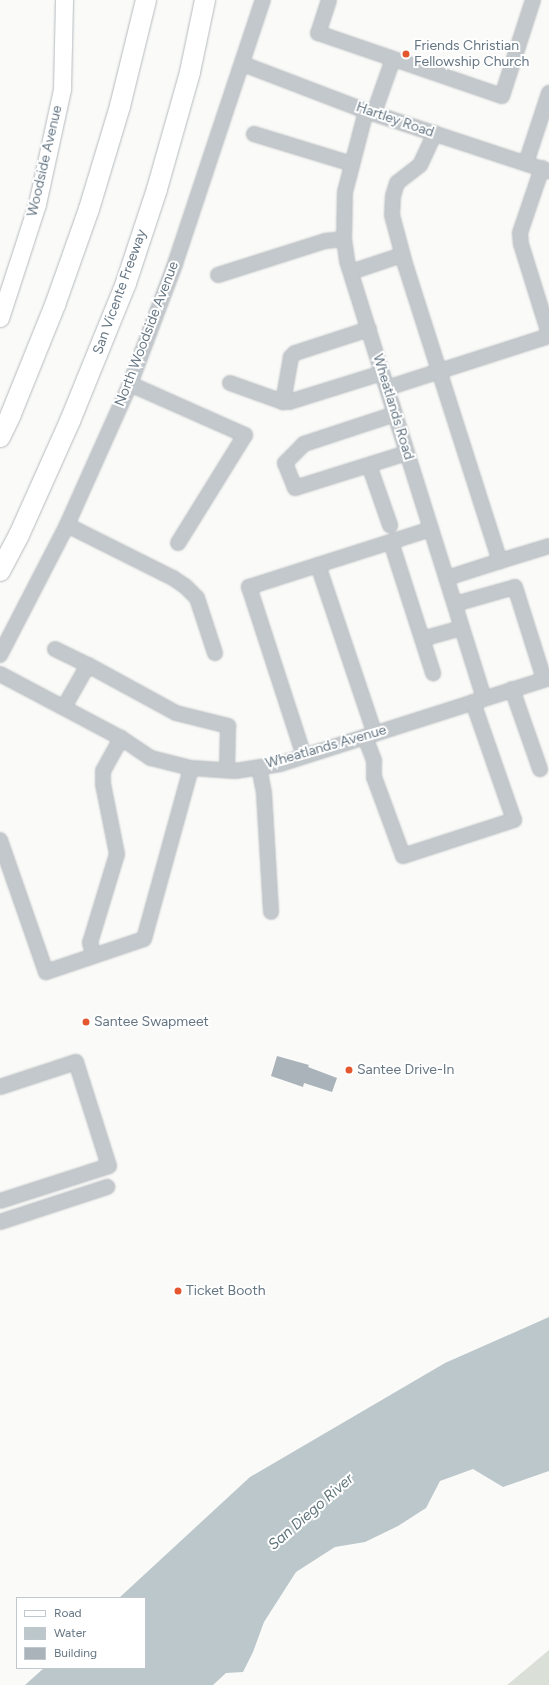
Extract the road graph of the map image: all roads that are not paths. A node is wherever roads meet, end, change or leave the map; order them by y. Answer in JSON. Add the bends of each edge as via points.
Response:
{"nodes":[{"id":1,"x":64,"y":0,"type":"edge"},
{"id":2,"x":205,"y":0,"type":"edge"},
{"id":3,"x":218,"y":0,"type":"edge"},
{"id":4,"x":263,"y":0,"type":"edge"},
{"id":5,"x":329,"y":0,"type":"edge"},
{"id":6,"x":533,"y":0,"type":"edge"},
{"id":7,"x":144,"y":5,"type":"edge"},
{"id":8,"x":393,"y":59,"type":"junction"},
{"id":9,"x":242,"y":64,"type":"junction"},
{"id":10,"x":190,"y":72,"type":"junction"},
{"id":11,"x":549,"y":93,"type":"edge"},
{"id":12,"x":370,"y":112,"type":"junction"},
{"id":13,"x":545,"y":119,"type":"edge"},
{"id":14,"x":435,"y":133,"type":"junction"},
{"id":15,"x":254,"y":134,"type":"dead end"},
{"id":16,"x":526,"y":162,"type":"junction"},
{"id":17,"x":352,"y":164,"type":"junction"},
{"id":18,"x":546,"y":170,"type":"edge"},
{"id":19,"x":344,"y":239,"type":"junction"},
{"id":20,"x":402,"y":256,"type":"junction"},
{"id":21,"x":351,"y":272,"type":"junction"},
{"id":22,"x":218,"y":275,"type":"dead end"},
{"id":23,"x":0,"y":318,"type":"edge"},
{"id":24,"x":369,"y":329,"type":"junction"},
{"id":25,"x":549,"y":335,"type":"edge"},
{"id":26,"x":439,"y":371,"type":"junction"},
{"id":27,"x":382,"y":374,"type":"junction"},
{"id":28,"x":230,"y":383,"type":"dead end"},
{"id":29,"x":130,"y":384,"type":"junction"},
{"id":30,"x":387,"y":388,"type":"junction"},
{"id":31,"x":282,"y":402,"type":"junction"},
{"id":32,"x":395,"y":414,"type":"junction"},
{"id":33,"x":0,"y":437,"type":"edge"},
{"id":34,"x":407,"y":453,"type":"junction"},
{"id":35,"x":369,"y":465,"type":"junction"},
{"id":36,"x":67,"y":524,"type":"junction"},
{"id":37,"x":390,"y":525,"type":"dead end"},
{"id":38,"x":431,"y":529,"type":"junction"},
{"id":39,"x":391,"y":542,"type":"junction"},
{"id":40,"x":178,"y":543,"type":"dead end"},
{"id":41,"x":549,"y":546,"type":"edge"},
{"id":42,"x":500,"y":561,"type":"junction"},
{"id":43,"x":318,"y":565,"type":"junction"},
{"id":44,"x":0,"y":571,"type":"edge"},
{"id":45,"x":447,"y":578,"type":"junction"},
{"id":46,"x":455,"y":604,"type":"junction"},
{"id":47,"x":462,"y":628,"type":"junction"},
{"id":48,"x":422,"y":639,"type":"junction"},
{"id":49,"x":56,"y":648,"type":"dead end"},
{"id":50,"x":215,"y":653,"type":"dead end"},
{"id":51,"x":0,"y":655,"type":"edge"},
{"id":52,"x":88,"y":665,"type":"junction"},
{"id":53,"x":432,"y":673,"type":"dead end"},
{"id":54,"x":0,"y":674,"type":"edge"},
{"id":55,"x":547,"y":679,"type":"edge"},
{"id":56,"x":512,"y":689,"type":"junction"},
{"id":57,"x":479,"y":700,"type":"junction"},
{"id":58,"x":64,"y":707,"type":"junction"},
{"id":59,"x":370,"y":735,"type":"junction"},
{"id":60,"x":121,"y":738,"type":"junction"},
{"id":61,"x":304,"y":756,"type":"junction"},
{"id":62,"x":260,"y":767,"type":"junction"},
{"id":63,"x":191,"y":768,"type":"junction"},
{"id":64,"x":540,"y":769,"type":"dead end"},
{"id":65,"x":227,"y":770,"type":"junction"},
{"id":66,"x":0,"y":840,"type":"edge"},
{"id":67,"x":270,"y":912,"type":"dead end"},
{"id":68,"x":94,"y":956,"type":"junction"},
{"id":69,"x":0,"y":1087,"type":"edge"},
{"id":70,"x":107,"y":1187,"type":"dead end"},
{"id":71,"x":0,"y":1200,"type":"edge"},
{"id":72,"x":0,"y":1222,"type":"edge"}],
"edges":[{"from":1,"to":23,"type":"main road","name":"Woodside Avenue","via":[[62,89],[37,204]]},
{"from":2,"to":10,"type":"highway","name":"San Vicente Freeway"},
{"from":3,"to":10,"type":"highway"},
{"from":4,"to":9,"type":"street","name":"North Woodside Avenue"},
{"from":5,"to":8,"type":"street","via":[[318,33]]},
{"from":6,"to":8,"type":"street","via":[[502,96]]},
{"from":7,"to":33,"type":"highway","via":[[120,106],[89,209],[55,305]]},
{"from":8,"to":12,"type":"street","name":"Wheatlands Road"},
{"from":9,"to":12,"type":"street","name":"Hartley Road"},
{"from":9,"to":29,"type":"street","name":"North Woodside Avenue"},
{"from":10,"to":44,"type":"highway","name":"San Vicente Freeway","via":[[157,189],[126,282],[70,421]]},
{"from":11,"to":13,"type":"street"},
{"from":12,"to":14,"type":"street","name":"Hartley Road"},
{"from":12,"to":17,"type":"street","name":"Wheatlands Road"},
{"from":13,"to":16,"type":"street"},
{"from":14,"to":16,"type":"street","name":"Hartley Road"},
{"from":14,"to":20,"type":"street","via":[[420,165],[397,183],[393,196],[392,215]]},
{"from":15,"to":17,"type":"street"},
{"from":16,"to":18,"type":"street","name":"Hartley Road"},
{"from":17,"to":19,"type":"street","name":"Wheatlands Road","via":[[345,192]]},
{"from":18,"to":25,"type":"street","via":[[520,233],[521,244]]},
{"from":19,"to":21,"type":"street","name":"Wheatlands Road"},
{"from":19,"to":22,"type":"street","via":[[325,241]]},
{"from":20,"to":21,"type":"street"},
{"from":20,"to":26,"type":"street"},
{"from":21,"to":24,"type":"street","name":"Wheatlands Road"},
{"from":24,"to":27,"type":"street","name":"Wheatlands Road"},
{"from":24,"to":31,"type":"street","via":[[295,353],[291,357]]},
{"from":25,"to":26,"type":"street"},
{"from":26,"to":30,"type":"street"},
{"from":26,"to":42,"type":"street"},
{"from":27,"to":30,"type":"street","name":"Wheatlands Road"},
{"from":27,"to":31,"type":"street"},
{"from":28,"to":31,"type":"street"},
{"from":29,"to":36,"type":"street","name":"North Woodside Avenue"},
{"from":29,"to":40,"type":"street","via":[[245,435]]},
{"from":30,"to":32,"type":"street","name":"Wheatlands Road"},
{"from":32,"to":34,"type":"street","name":"Wheatlands Road"},
{"from":32,"to":35,"type":"street","via":[[304,444],[285,463],[295,488]]},
{"from":34,"to":35,"type":"street"},
{"from":34,"to":38,"type":"street","name":"Wheatlands Road"},
{"from":35,"to":37,"type":"street"},
{"from":36,"to":50,"type":"street","via":[[185,586],[197,598]]},
{"from":36,"to":51,"type":"street","name":"North Woodside Avenue"},
{"from":38,"to":39,"type":"street"},
{"from":38,"to":45,"type":"street","name":"Wheatlands Road"},
{"from":39,"to":43,"type":"street"},
{"from":39,"to":48,"type":"street"},
{"from":41,"to":42,"type":"street"},
{"from":42,"to":45,"type":"street"},
{"from":43,"to":59,"type":"street"},
{"from":43,"to":61,"type":"street","via":[[249,587]]},
{"from":45,"to":46,"type":"street","name":"Wheatlands Road"},
{"from":46,"to":47,"type":"street","name":"Wheatlands Road"},
{"from":46,"to":55,"type":"street","via":[[515,587]]},
{"from":47,"to":48,"type":"street"},
{"from":47,"to":57,"type":"street","name":"Wheatlands Road"},
{"from":48,"to":53,"type":"street"},
{"from":49,"to":52,"type":"street"},
{"from":52,"to":58,"type":"street"},
{"from":52,"to":65,"type":"street","via":[[176,713],[228,726]]},
{"from":54,"to":58,"type":"street","name":"Wheatlands Avenue"},
{"from":55,"to":56,"type":"street","name":"Wheatlands Avenue"},
{"from":56,"to":57,"type":"street","name":"Wheatlands Avenue"},
{"from":56,"to":64,"type":"street"},
{"from":57,"to":59,"type":"street","name":"Wheatlands Avenue"},
{"from":57,"to":59,"type":"street","name":"Wheatlands Road","via":[[514,820],[403,856],[374,777]]},
{"from":58,"to":60,"type":"street","name":"Wheatlands Avenue"},
{"from":59,"to":61,"type":"street","name":"Wheatlands Avenue"},
{"from":60,"to":63,"type":"street","name":"Wheatlands Avenue","via":[[151,758]]},
{"from":60,"to":68,"type":"street","via":[[103,771],[103,784],[117,854],[90,943]]},
{"from":61,"to":62,"type":"street","name":"Wheatlands Avenue"},
{"from":62,"to":65,"type":"street","name":"Wheatlands Avenue"},
{"from":62,"to":67,"type":"street","via":[[264,793]]},
{"from":63,"to":65,"type":"street","name":"Wheatlands Avenue"},
{"from":63,"to":68,"type":"street","via":[[144,939]]},
{"from":66,"to":68,"type":"street","via":[[46,972]]},
{"from":69,"to":71,"type":"street","via":[[76,1062],[110,1166]]},
{"from":70,"to":72,"type":"street"}]}
